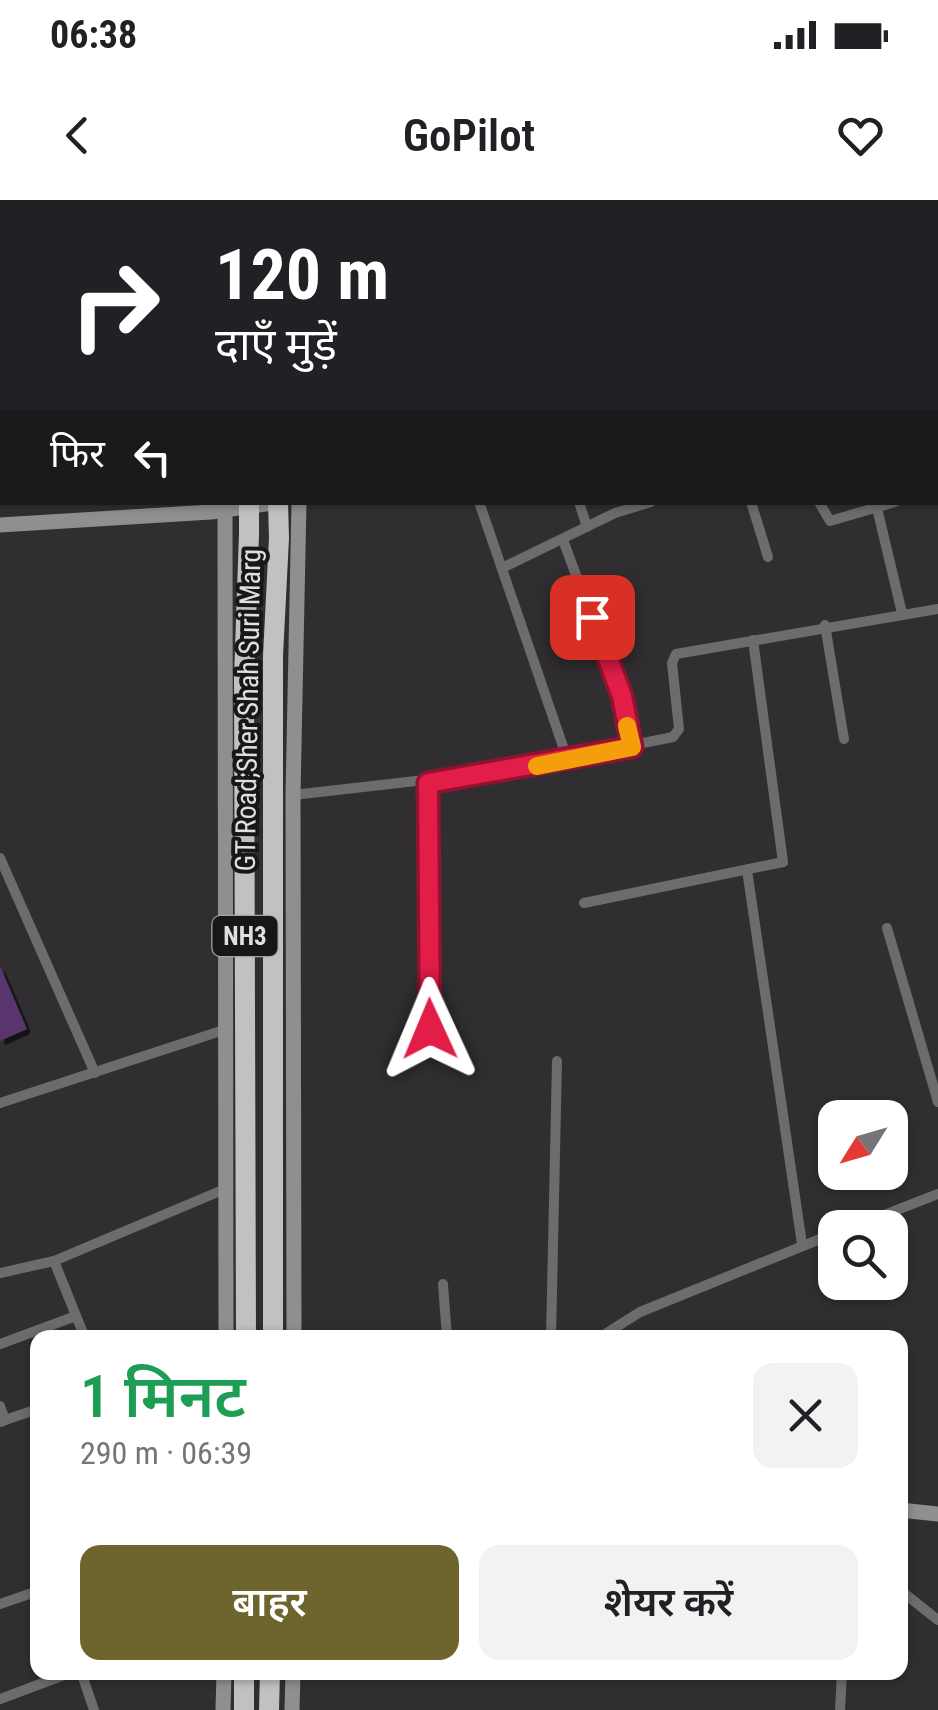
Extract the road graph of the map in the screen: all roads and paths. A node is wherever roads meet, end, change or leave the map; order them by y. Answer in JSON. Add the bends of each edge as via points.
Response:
{"nodes":[{"id":1,"x":249,"y":505,"type":"edge"},
{"id":2,"x":279,"y":505,"type":"edge"},
{"id":3,"x":299,"y":505,"type":"edge"},
{"id":4,"x":480,"y":505,"type":"edge"},
{"id":5,"x":580,"y":505,"type":"edge"},
{"id":6,"x":643,"y":505,"type":"edge"},
{"id":7,"x":752,"y":505,"type":"edge"},
{"id":8,"x":820,"y":505,"type":"edge"},
{"id":9,"x":886,"y":505,"type":"edge"},
{"id":10,"x":225,"y":506,"type":"edge"},
{"id":11,"x":878,"y":508,"type":"junction"},
{"id":12,"x":0,"y":525,"type":"edge"},
{"id":13,"x":587,"y":527,"type":"junction"},
{"id":14,"x":563,"y":540,"type":"junction"},
{"id":15,"x":768,"y":557,"type":"dead end"},
{"id":16,"x":502,"y":568,"type":"junction"},
{"id":17,"x":938,"y":608,"type":"edge"},
{"id":18,"x":902,"y":613,"type":"junction"},
{"id":19,"x":826,"y":626,"type":"junction"},
{"id":20,"x":752,"y":640,"type":"junction"},
{"id":21,"x":844,"y":738,"type":"dead end"},
{"id":22,"x":632,"y":747,"type":"junction"},
{"id":23,"x":568,"y":761,"type":"junction"},
{"id":24,"x":428,"y":783,"type":"junction"},
{"id":25,"x":293,"y":794,"type":"junction"},
{"id":26,"x":0,"y":858,"type":"edge"},
{"id":27,"x":747,"y":870,"type":"junction"},
{"id":28,"x":584,"y":903,"type":"dead end"},
{"id":29,"x":887,"y":928,"type":"dead end"},
{"id":30,"x":430,"y":1029,"type":"dead end"},
{"id":31,"x":224,"y":1030,"type":"junction"},
{"id":32,"x":557,"y":1061,"type":"dead end"},
{"id":33,"x":95,"y":1073,"type":"junction"},
{"id":34,"x":938,"y":1102,"type":"edge"},
{"id":35,"x":0,"y":1103,"type":"edge"},
{"id":36,"x":225,"y":1189,"type":"junction"},
{"id":37,"x":938,"y":1194,"type":"edge"},
{"id":38,"x":897,"y":1210,"type":"edge"},
{"id":39,"x":818,"y":1239,"type":"edge"},
{"id":40,"x":802,"y":1244,"type":"junction"},
{"id":41,"x":54,"y":1261,"type":"junction"},
{"id":42,"x":0,"y":1273,"type":"edge"},
{"id":43,"x":443,"y":1284,"type":"dead end"},
{"id":44,"x":76,"y":1316,"type":"junction"},
{"id":45,"x":38,"y":1330,"type":"edge"},
{"id":46,"x":82,"y":1330,"type":"edge"},
{"id":47,"x":226,"y":1330,"type":"edge"},
{"id":48,"x":246,"y":1330,"type":"edge"},
{"id":49,"x":273,"y":1330,"type":"edge"},
{"id":50,"x":294,"y":1330,"type":"edge"},
{"id":51,"x":446,"y":1330,"type":"edge"},
{"id":52,"x":552,"y":1330,"type":"edge"},
{"id":53,"x":612,"y":1330,"type":"edge"},
{"id":54,"x":30,"y":1333,"type":"edge"},
{"id":55,"x":0,"y":1344,"type":"edge"},
{"id":56,"x":0,"y":1406,"type":"edge"},
{"id":57,"x":30,"y":1412,"type":"edge"},
{"id":58,"x":3,"y":1421,"type":"edge"},
{"id":59,"x":908,"y":1511,"type":"edge"},
{"id":60,"x":938,"y":1514,"type":"edge"},
{"id":61,"x":30,"y":1594,"type":"edge"},
{"id":62,"x":908,"y":1596,"type":"edge"},
{"id":63,"x":0,"y":1604,"type":"edge"},
{"id":64,"x":938,"y":1620,"type":"edge"},
{"id":65,"x":51,"y":1680,"type":"edge"},
{"id":66,"x":84,"y":1680,"type":"edge"},
{"id":67,"x":224,"y":1680,"type":"edge"},
{"id":68,"x":244,"y":1680,"type":"edge"},
{"id":69,"x":270,"y":1680,"type":"edge"},
{"id":70,"x":292,"y":1680,"type":"edge"},
{"id":71,"x":842,"y":1680,"type":"edge"},
{"id":72,"x":0,"y":1699,"type":"edge"},
{"id":73,"x":94,"y":1710,"type":"edge"},
{"id":74,"x":224,"y":1710,"type":"edge"},
{"id":75,"x":244,"y":1710,"type":"edge"},
{"id":76,"x":269,"y":1710,"type":"edge"},
{"id":77,"x":292,"y":1710,"type":"edge"},
{"id":78,"x":840,"y":1710,"type":"edge"}],
"edges":[{"from":1,"to":48,"type":"highway","name":"GT Road;Sher Shah Suri Marg","number":"NH3","bridge":true},
{"from":2,"to":49,"type":"highway","name":"GT Road;Sher Shah Suri Marg","number":"NH3","bridge":true},
{"from":3,"to":25,"type":"main road"},
{"from":4,"to":16,"type":"street"},
{"from":5,"to":13,"type":"street"},
{"from":6,"to":13,"type":"street"},
{"from":7,"to":15,"type":"street"},
{"from":8,"to":11,"type":"street","via":[[830,520]]},
{"from":9,"to":11,"type":"street"},
{"from":10,"to":12,"type":"main road"},
{"from":10,"to":31,"type":"main road"},
{"from":11,"to":18,"type":"street"},
{"from":13,"to":14,"type":"street"},
{"from":14,"to":16,"type":"street"},
{"from":14,"to":22,"type":"street","via":[[622,696]]},
{"from":16,"to":23,"type":"street"},
{"from":17,"to":18,"type":"street"},
{"from":18,"to":19,"type":"street"},
{"from":19,"to":20,"type":"street"},
{"from":19,"to":21,"type":"street"},
{"from":20,"to":22,"type":"street","via":[[676,654],[679,732]]},
{"from":20,"to":27,"type":"street","via":[[784,858]]},
{"from":22,"to":23,"type":"street"},
{"from":23,"to":24,"type":"street"},
{"from":24,"to":25,"type":"street"},
{"from":24,"to":30,"type":"street"},
{"from":25,"to":50,"type":"main road"},
{"from":26,"to":33,"type":"street"},
{"from":27,"to":28,"type":"street"},
{"from":27,"to":40,"type":"street"},
{"from":29,"to":34,"type":"street"},
{"from":31,"to":33,"type":"street"},
{"from":31,"to":36,"type":"main road"},
{"from":32,"to":52,"type":"street"},
{"from":33,"to":35,"type":"street"},
{"from":36,"to":41,"type":"street"},
{"from":36,"to":47,"type":"main road"},
{"from":37,"to":38,"type":"street"},
{"from":39,"to":40,"type":"street"},
{"from":40,"to":53,"type":"street"},
{"from":41,"to":42,"type":"street"},
{"from":41,"to":44,"type":"street"},
{"from":43,"to":51,"type":"street"},
{"from":44,"to":45,"type":"street"},
{"from":44,"to":46,"type":"street"},
{"from":54,"to":55,"type":"street"},
{"from":56,"to":58,"type":"street"},
{"from":57,"to":58,"type":"street"},
{"from":59,"to":60,"type":"main road"},
{"from":61,"to":63,"type":"street"},
{"from":62,"to":64,"type":"street"},
{"from":65,"to":72,"type":"street"},
{"from":66,"to":73,"type":"street"},
{"from":67,"to":74,"type":"main road"},
{"from":68,"to":75,"type":"highway"},
{"from":69,"to":76,"type":"highway"},
{"from":70,"to":77,"type":"main road"},
{"from":71,"to":78,"type":"street"}]}
